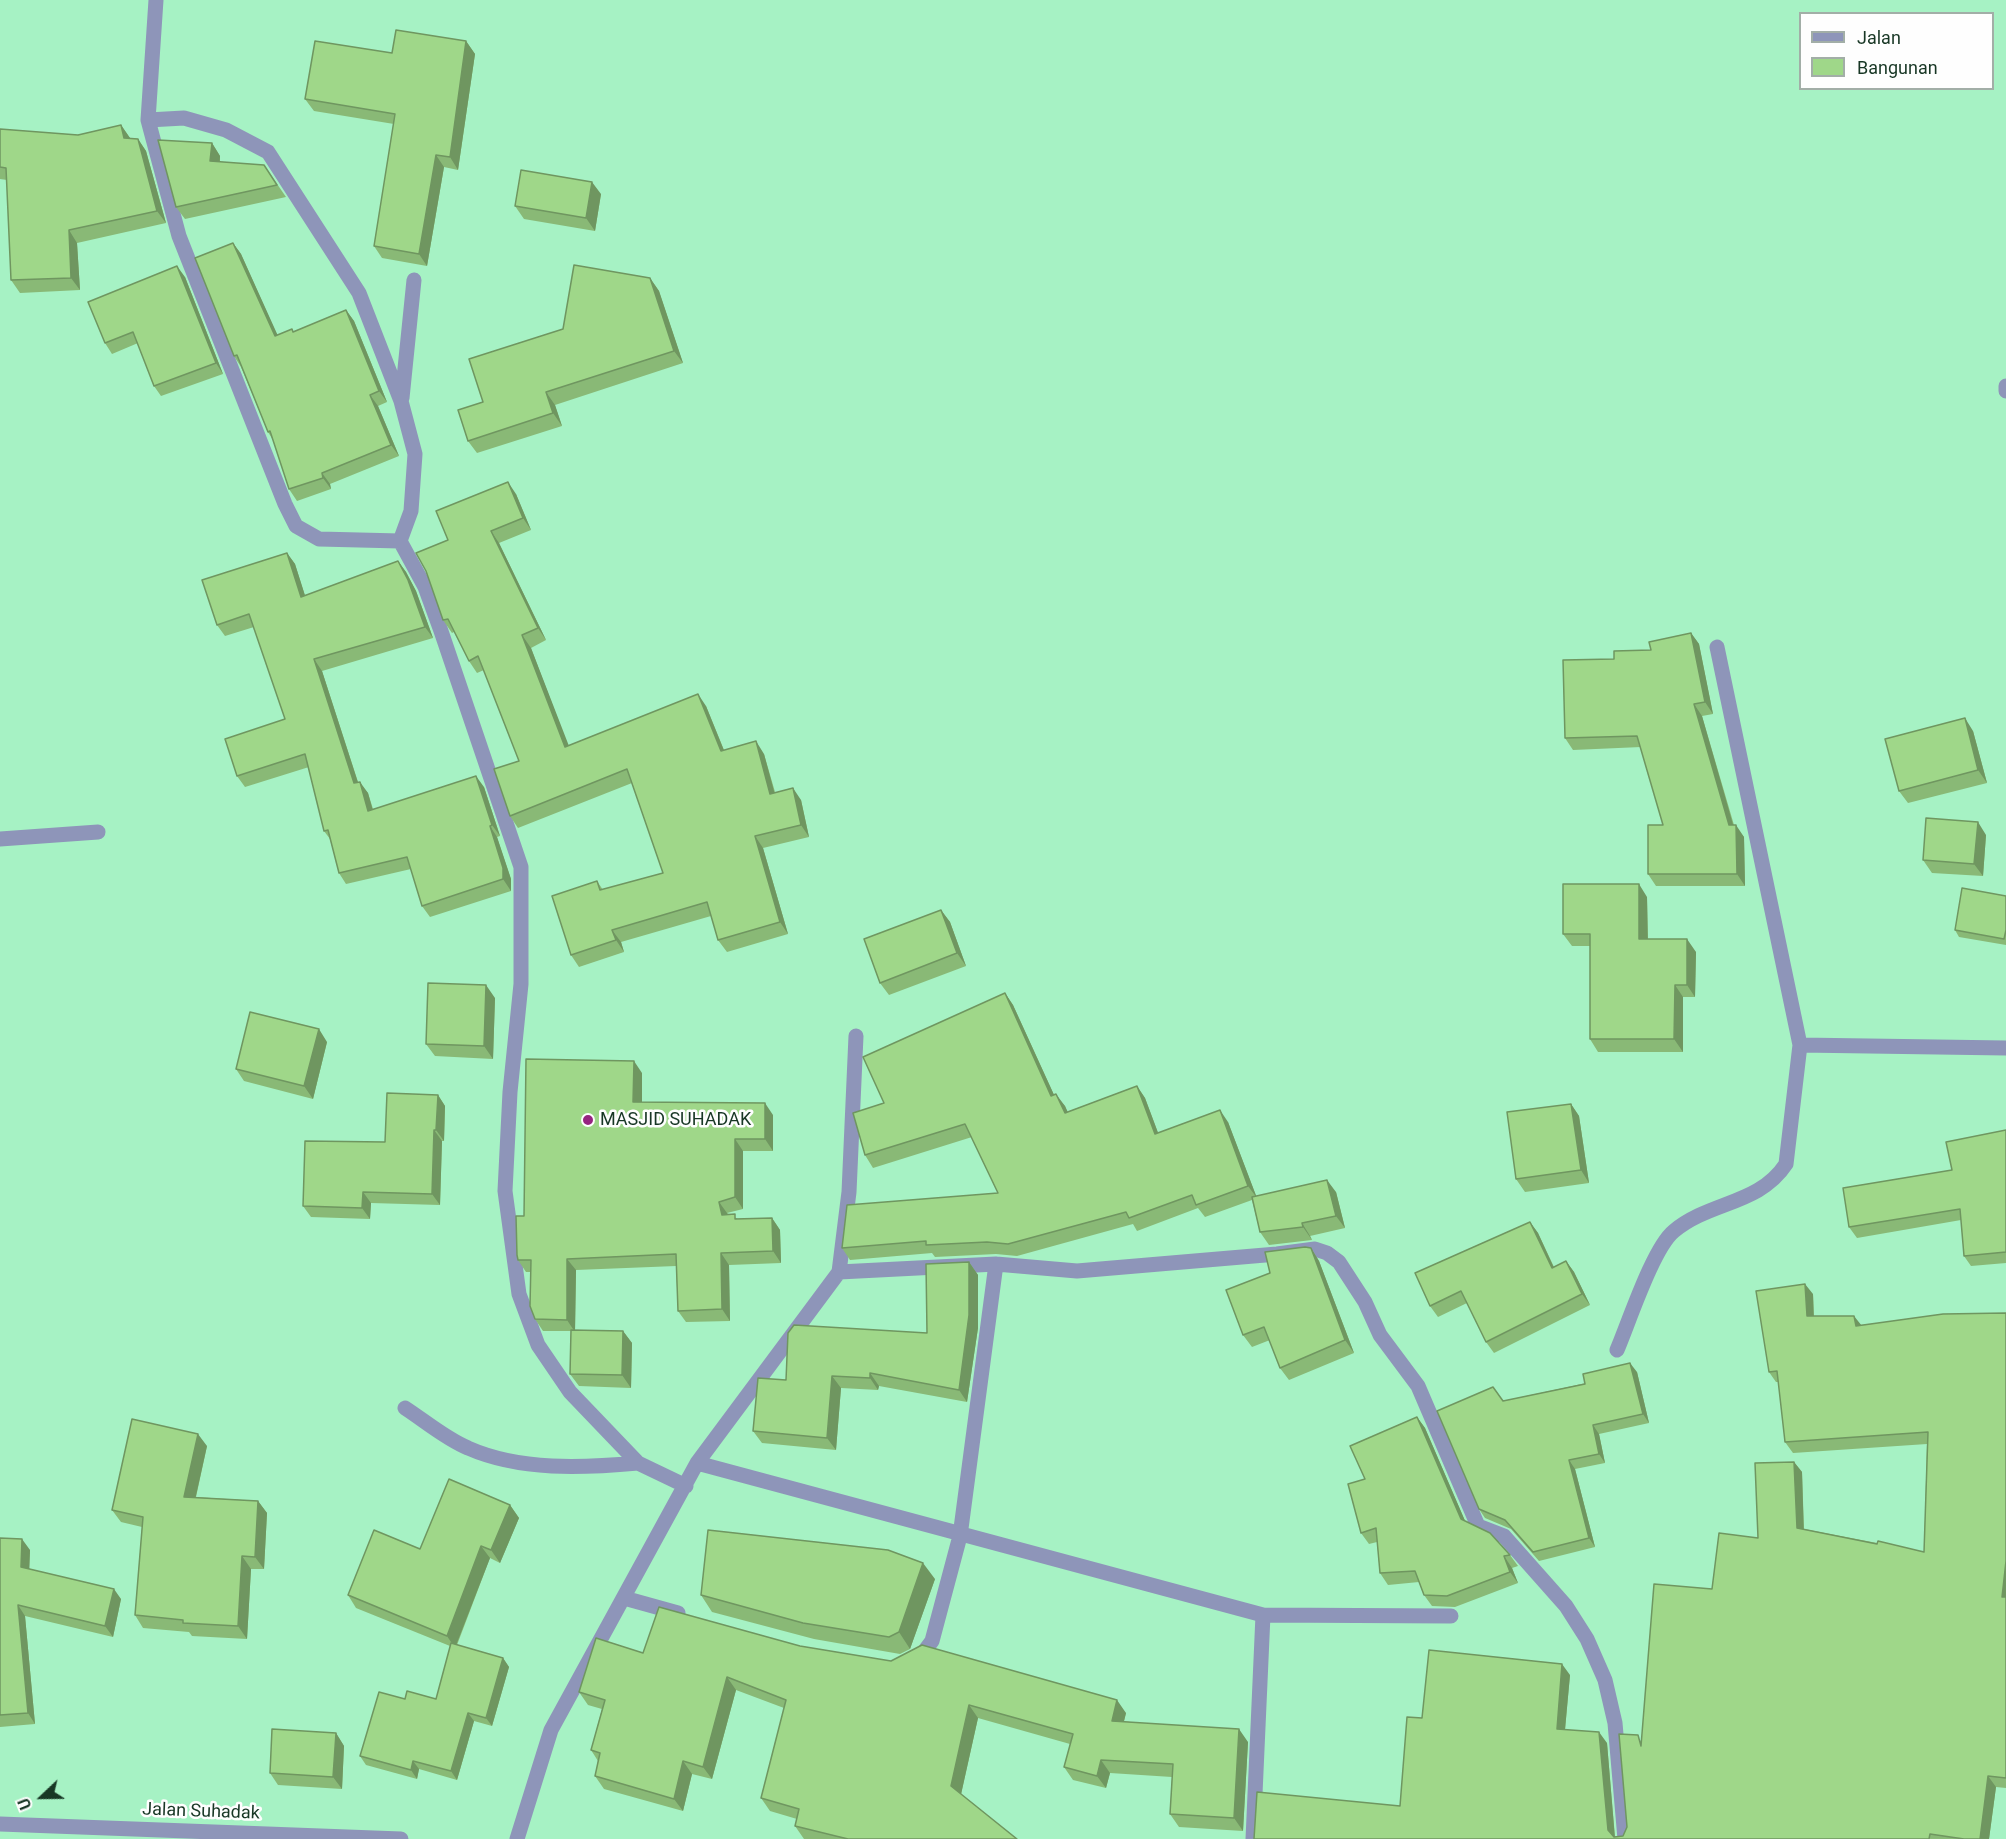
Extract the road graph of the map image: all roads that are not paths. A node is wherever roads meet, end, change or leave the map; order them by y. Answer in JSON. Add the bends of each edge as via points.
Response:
{"nodes":[{"id":1,"x":156,"y":0,"type":"edge"},
{"id":2,"x":148,"y":120,"type":"junction"},
{"id":3,"x":414,"y":280,"type":"dead end"},
{"id":4,"x":2006,"y":386,"type":"edge"},
{"id":5,"x":2006,"y":391,"type":"edge"},
{"id":6,"x":401,"y":401,"type":"junction"},
{"id":7,"x":400,"y":541,"type":"junction"},
{"id":8,"x":1717,"y":647,"type":"dead end"},
{"id":9,"x":98,"y":832,"type":"dead end"},
{"id":10,"x":0,"y":839,"type":"edge"},
{"id":11,"x":856,"y":1036,"type":"dead end"},
{"id":12,"x":1800,"y":1045,"type":"junction"},
{"id":13,"x":2006,"y":1048,"type":"edge"},
{"id":14,"x":996,"y":1264,"type":"junction"},
{"id":15,"x":839,"y":1272,"type":"junction"},
{"id":16,"x":1617,"y":1350,"type":"dead end"},
{"id":17,"x":405,"y":1408,"type":"dead end"},
{"id":18,"x":638,"y":1463,"type":"junction"},
{"id":19,"x":697,"y":1463,"type":"junction"},
{"id":20,"x":686,"y":1486,"type":"junction"},
{"id":21,"x":960,"y":1536,"type":"junction"},
{"id":22,"x":624,"y":1598,"type":"junction"},
{"id":23,"x":1263,"y":1615,"type":"junction"},
{"id":24,"x":1451,"y":1616,"type":"dead end"},
{"id":25,"x":690,"y":1617,"type":"edge"},
{"id":26,"x":902,"y":1664,"type":"edge"},
{"id":27,"x":0,"y":1824,"type":"edge"},
{"id":28,"x":401,"y":1839,"type":"edge"},
{"id":29,"x":517,"y":1839,"type":"edge"},
{"id":30,"x":1253,"y":1839,"type":"edge"},
{"id":31,"x":1625,"y":1839,"type":"edge"}],
"edges":[{"from":1,"to":2,"type":"street"},
{"from":2,"to":6,"type":"street","via":[[184,118],[226,130],[268,152],[359,292]]},
{"from":2,"to":7,"type":"street","via":[[179,236],[296,526],[319,539]]},
{"from":3,"to":6,"type":"street"},
{"from":4,"to":5,"type":"street"},
{"from":6,"to":7,"type":"street","via":[[415,454],[411,511]]},
{"from":7,"to":18,"type":"street","via":[[437,620],[521,867],[521,984],[510,1092],[506,1191],[519,1294],[538,1345],[570,1392]]},
{"from":8,"to":12,"type":"street"},
{"from":9,"to":10,"type":"street"},
{"from":11,"to":15,"type":"street","via":[[849,1192]]},
{"from":12,"to":13,"type":"street"},
{"from":12,"to":16,"type":"street","via":[[1786,1164],[1776,1179],[1757,1192],[1705,1212],[1665,1239]]},
{"from":14,"to":15,"type":"street"},
{"from":14,"to":21,"type":"street"},
{"from":14,"to":31,"type":"street","via":[[1077,1271],[1315,1249],[1339,1262],[1386,1343],[1418,1386],[1478,1526],[1504,1536],[1566,1606],[1587,1639],[1605,1680],[1615,1724]]},
{"from":15,"to":19,"type":"street"},
{"from":17,"to":18,"type":"street","via":[[467,1448],[505,1460],[585,1468]]},
{"from":18,"to":20,"type":"street"},
{"from":19,"to":20,"type":"street"},
{"from":19,"to":21,"type":"street"},
{"from":20,"to":22,"type":"street"},
{"from":21,"to":23,"type":"street"},
{"from":21,"to":26,"type":"street","via":[[932,1641],[923,1653]]},
{"from":22,"to":25,"type":"street"},
{"from":22,"to":29,"type":"street","via":[[551,1730]]},
{"from":23,"to":24,"type":"street"},
{"from":23,"to":30,"type":"street"},
{"from":27,"to":28,"type":"street","name":"Jalan Suhadak"}]}
